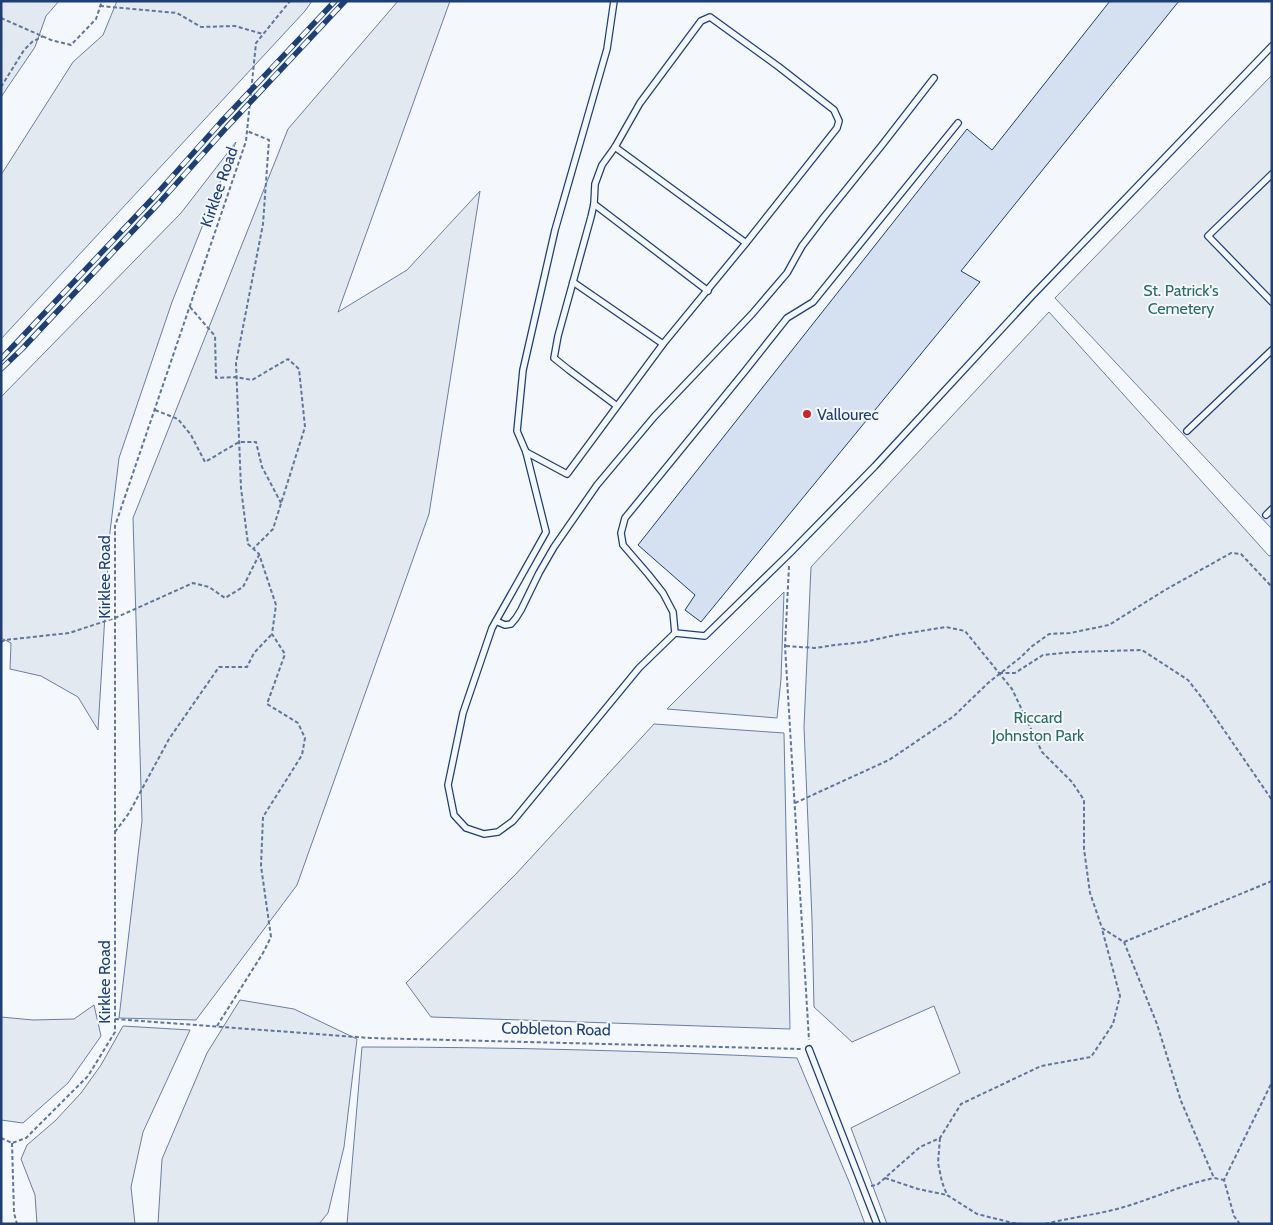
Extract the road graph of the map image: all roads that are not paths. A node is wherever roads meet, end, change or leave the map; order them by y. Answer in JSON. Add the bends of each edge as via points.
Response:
{"nodes":[{"id":1,"x":614,"y":1,"type":"edge"},
{"id":2,"x":1272,"y":46,"type":"edge"},
{"id":3,"x":934,"y":78,"type":"dead end"},
{"id":4,"x":958,"y":123,"type":"dead end"},
{"id":5,"x":616,"y":147,"type":"junction"},
{"id":6,"x":1272,"y":174,"type":"edge"},
{"id":7,"x":594,"y":204,"type":"junction"},
{"id":8,"x":746,"y":243,"type":"junction"},
{"id":9,"x":573,"y":282,"type":"junction"},
{"id":10,"x":708,"y":291,"type":"junction"},
{"id":11,"x":1272,"y":302,"type":"edge"},
{"id":12,"x":663,"y":344,"type":"junction"},
{"id":13,"x":1272,"y":350,"type":"edge"},
{"id":14,"x":617,"y":406,"type":"junction"},
{"id":15,"x":1187,"y":431,"type":"dead end"},
{"id":16,"x":526,"y":452,"type":"junction"},
{"id":17,"x":1272,"y":509,"type":"edge"},
{"id":18,"x":1266,"y":515,"type":"dead end"},
{"id":19,"x":496,"y":621,"type":"junction"},
{"id":20,"x":675,"y":633,"type":"junction"},
{"id":21,"x":809,"y":1049,"type":"road end"},
{"id":22,"x":877,"y":1224,"type":"edge"}],
"edges":[{"from":1,"to":16,"type":"lane","via":[[607,49],[555,230],[524,370],[517,431]]},
{"from":2,"to":20,"type":"lane","via":[[790,553],[705,636]]},
{"from":3,"to":19,"type":"lane","via":[[824,217],[786,273],[752,314],[654,417],[597,485],[554,547],[516,618],[505,625]]},
{"from":4,"to":20,"type":"lane","via":[[813,302],[787,318],[625,518],[620,533],[623,545],[663,593],[673,612]]},
{"from":5,"to":7,"type":"lane","via":[[602,165]]},
{"from":5,"to":8,"type":"lane"},
{"from":5,"to":8,"type":"lane","via":[[640,103],[701,21],[710,17],[779,67],[834,110],[839,121],[837,128]]},
{"from":6,"to":11,"type":"lane","via":[[1208,236]]},
{"from":7,"to":9,"type":"lane"},
{"from":7,"to":10,"type":"lane"},
{"from":8,"to":10,"type":"lane"},
{"from":9,"to":12,"type":"lane"},
{"from":9,"to":14,"type":"lane","via":[[554,358]]},
{"from":10,"to":12,"type":"lane"},
{"from":12,"to":14,"type":"lane"},
{"from":13,"to":15,"type":"lane"},
{"from":14,"to":16,"type":"lane","via":[[567,474]]},
{"from":16,"to":19,"type":"lane","via":[[546,532]]},
{"from":17,"to":18,"type":"lane"},
{"from":19,"to":20,"type":"lane","via":[[463,713],[448,785],[454,815],[466,828],[484,834],[498,832],[513,821],[639,668]]},
{"from":21,"to":22,"type":"lane"}]}
